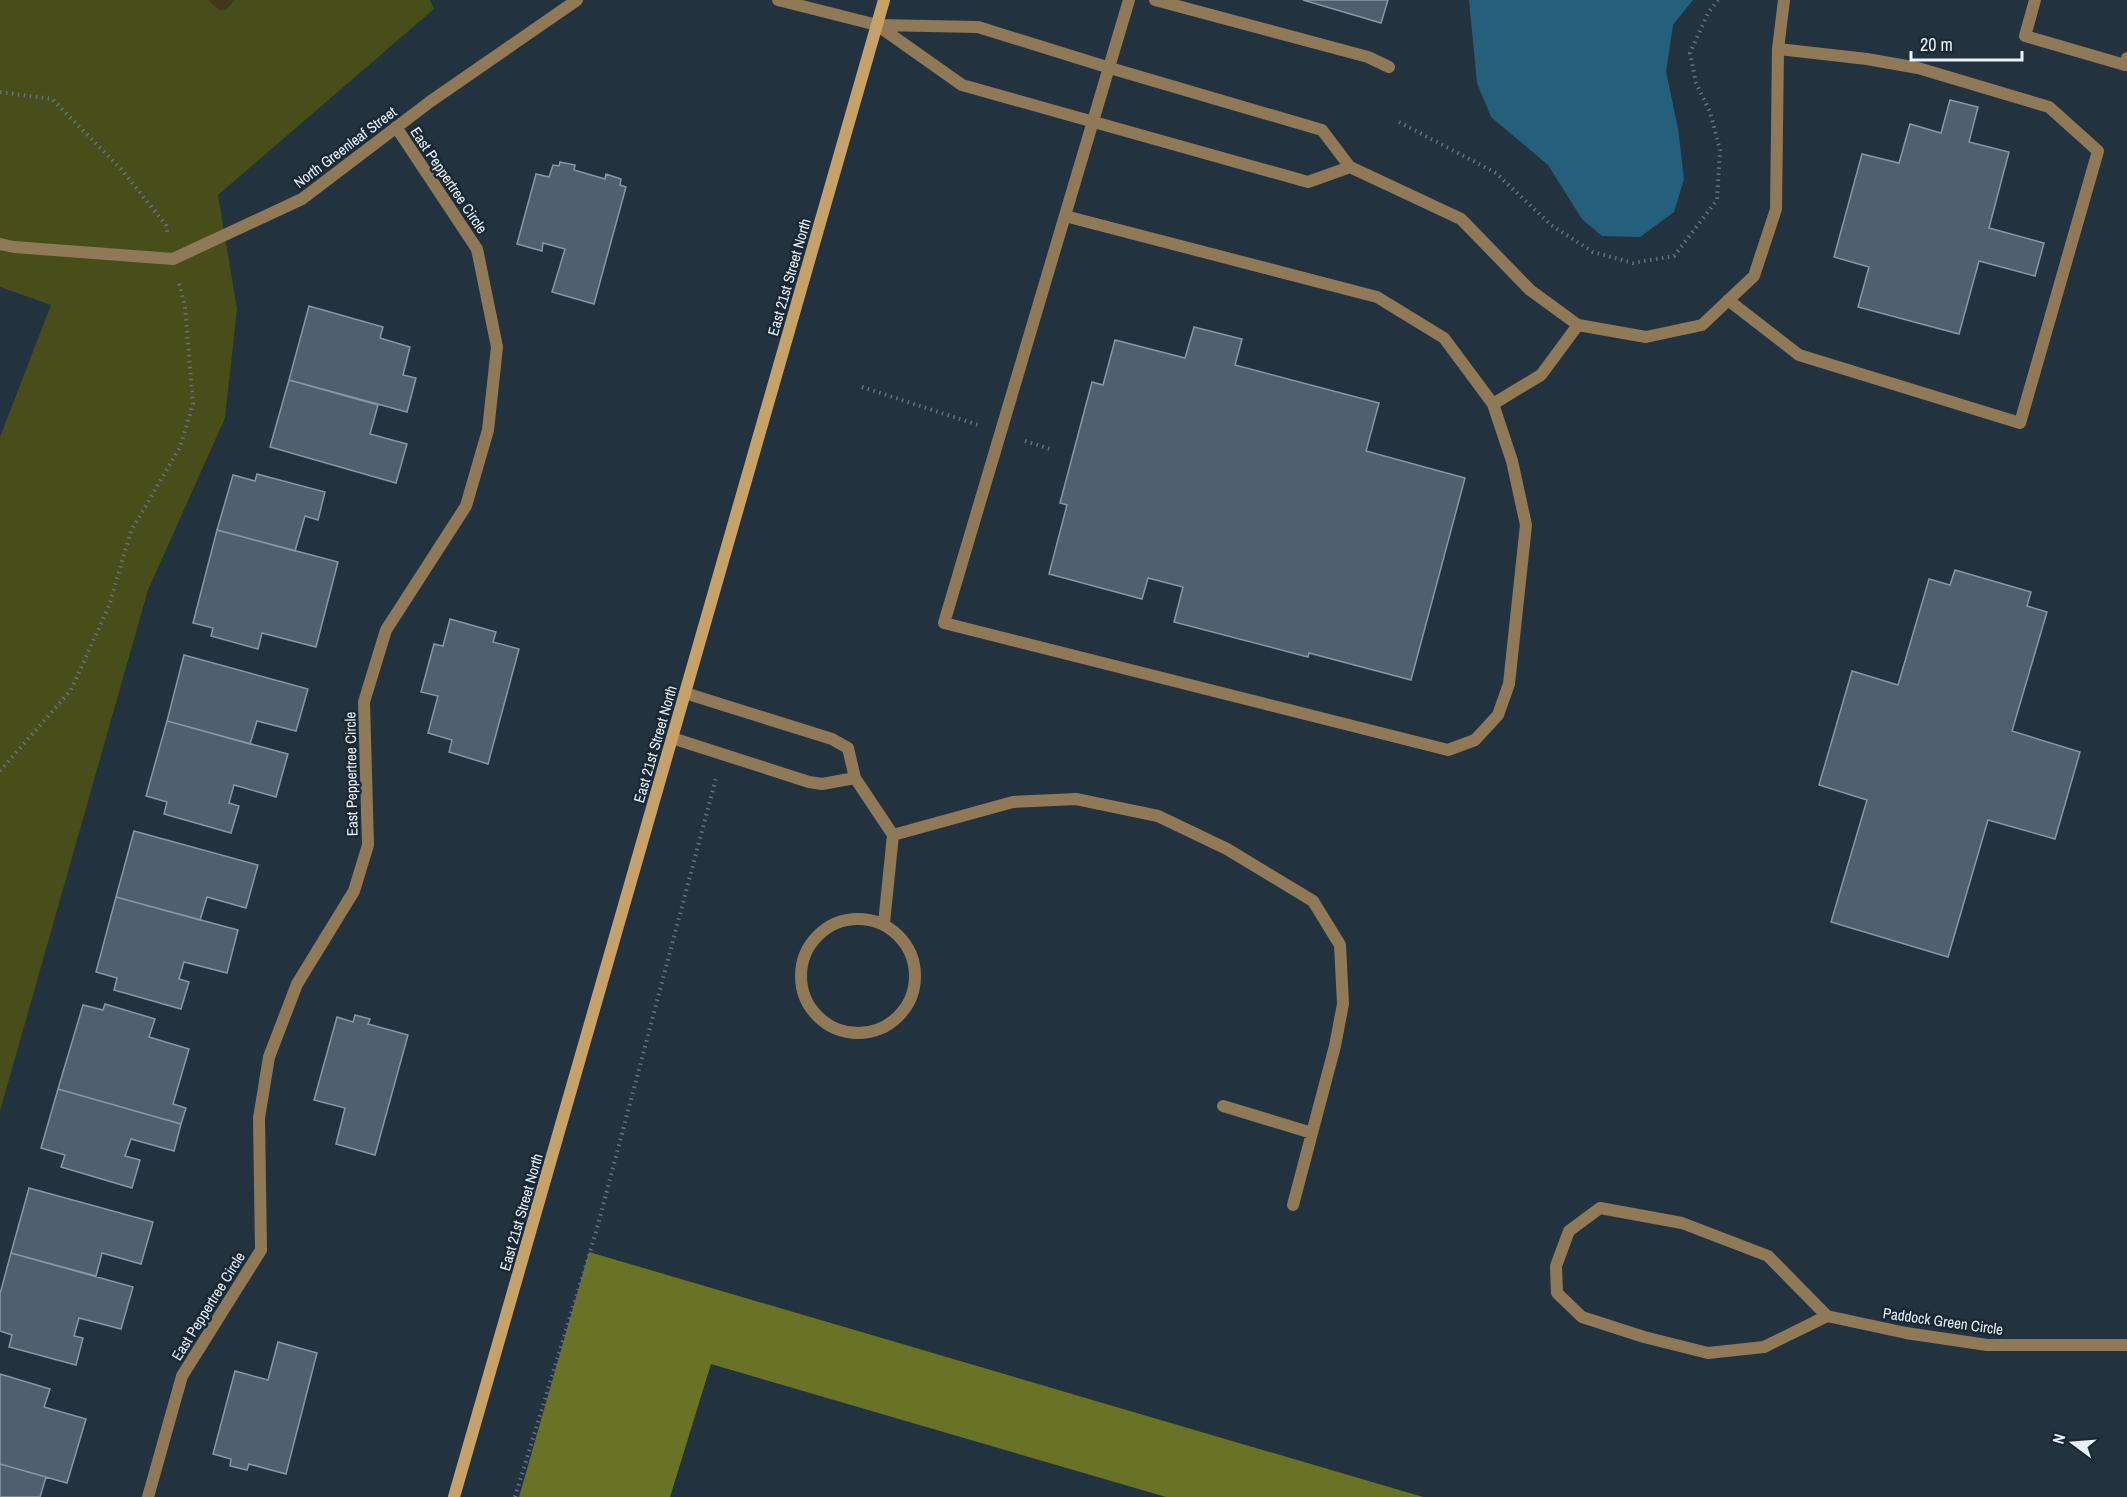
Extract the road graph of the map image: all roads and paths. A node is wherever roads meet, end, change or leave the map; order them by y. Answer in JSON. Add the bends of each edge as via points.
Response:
{"nodes":[{"id":1,"x":577,"y":0,"type":"edge"},
{"id":2,"x":778,"y":0,"type":"edge"},
{"id":3,"x":884,"y":0,"type":"edge"},
{"id":4,"x":1129,"y":0,"type":"edge"},
{"id":5,"x":1155,"y":0,"type":"edge"},
{"id":6,"x":1718,"y":0,"type":"edge"},
{"id":7,"x":1784,"y":0,"type":"edge"},
{"id":8,"x":2035,"y":0,"type":"edge"},
{"id":9,"x":877,"y":25,"type":"junction"},
{"id":10,"x":1778,"y":50,"type":"junction"},
{"id":11,"x":2127,"y":58,"type":"edge"},
{"id":12,"x":1389,"y":67,"type":"dead end"},
{"id":13,"x":1110,"y":68,"type":"junction"},
{"id":14,"x":0,"y":92,"type":"edge"},
{"id":15,"x":1399,"y":122,"type":"dead end"},
{"id":16,"x":1093,"y":123,"type":"junction"},
{"id":17,"x":396,"y":127,"type":"junction"},
{"id":18,"x":1350,"y":167,"type":"junction"},
{"id":19,"x":1065,"y":216,"type":"junction"},
{"id":20,"x":0,"y":244,"type":"edge"},
{"id":21,"x":173,"y":259,"type":"junction"},
{"id":22,"x":1728,"y":300,"type":"junction"},
{"id":23,"x":1578,"y":325,"type":"junction"},
{"id":24,"x":862,"y":387,"type":"dead end"},
{"id":25,"x":1493,"y":404,"type":"junction"},
{"id":26,"x":1001,"y":433,"type":"junction"},
{"id":27,"x":1050,"y":449,"type":"dead end"},
{"id":28,"x":685,"y":693,"type":"junction"},
{"id":29,"x":672,"y":738,"type":"junction"},
{"id":30,"x":723,"y":754,"type":"junction"},
{"id":31,"x":0,"y":771,"type":"edge"},
{"id":32,"x":855,"y":778,"type":"junction"},
{"id":33,"x":892,"y":835,"type":"junction"},
{"id":34,"x":884,"y":923,"type":"junction"},
{"id":35,"x":1223,"y":1106,"type":"dead end"},
{"id":36,"x":1312,"y":1133,"type":"junction"},
{"id":37,"x":1293,"y":1205,"type":"dead end"},
{"id":38,"x":1827,"y":1316,"type":"junction"},
{"id":39,"x":2127,"y":1345,"type":"edge"},
{"id":40,"x":148,"y":1497,"type":"edge"},
{"id":41,"x":454,"y":1497,"type":"edge"},
{"id":42,"x":515,"y":1497,"type":"edge"}],
"edges":[{"from":1,"to":17,"type":"street","name":"North Greenleaf Street"},
{"from":2,"to":9,"type":"street"},
{"from":3,"to":9,"type":"main road","name":"East 21st Street North"},
{"from":4,"to":13,"type":"street"},
{"from":5,"to":12,"type":"street","via":[[1368,57]]},
{"from":6,"to":15,"type":"path","via":[[1690,53],[1696,83],[1710,112],[1720,150],[1717,200],[1674,255],[1633,262],[1593,252],[1551,225],[1497,173]]},
{"from":7,"to":10,"type":"street"},
{"from":8,"to":11,"type":"street","via":[[2025,36],[2125,64]]},
{"from":9,"to":13,"type":"street","via":[[978,27]]},
{"from":9,"to":16,"type":"street","via":[[963,85]]},
{"from":9,"to":28,"type":"main road","name":"East 21st Street North"},
{"from":10,"to":22,"type":"street","via":[[1776,209],[1754,276]]},
{"from":10,"to":22,"type":"street","via":[[1867,58],[1918,68],[2049,107],[2098,151],[2020,423],[1799,355]]},
{"from":13,"to":16,"type":"street"},
{"from":13,"to":18,"type":"street","via":[[1322,130]]},
{"from":14,"to":21,"type":"path","via":[[52,99],[121,168],[166,225]]},
{"from":16,"to":18,"type":"street","via":[[1308,182]]},
{"from":16,"to":19,"type":"street"},
{"from":17,"to":21,"type":"street","name":"North Greenleaf Street","via":[[302,198]]},
{"from":17,"to":40,"type":"street","name":"East Peppertree Circle","via":[[477,249],[497,347],[488,430],[466,506],[386,630],[364,702],[368,844],[354,891],[297,984],[269,1057],[259,1118],[261,1250],[182,1376]]},
{"from":18,"to":23,"type":"street","via":[[1461,219],[1530,290]]},
{"from":19,"to":25,"type":"street","via":[[1377,297],[1444,338]]},
{"from":19,"to":26,"type":"street"},
{"from":20,"to":21,"type":"street","name":"North Greenleaf Street"},
{"from":21,"to":31,"type":"path","via":[[185,307],[193,404],[180,447],[131,531],[109,606],[70,690]]},
{"from":22,"to":23,"type":"street","via":[[1702,325],[1646,338]]},
{"from":23,"to":25,"type":"street","via":[[1541,375]]},
{"from":24,"to":26,"type":"path"},
{"from":25,"to":26,"type":"street","via":[[1512,461],[1526,525],[1509,684],[1498,715],[1475,740],[1448,750],[944,623]]},
{"from":26,"to":27,"type":"path"},
{"from":28,"to":29,"type":"main road","name":"East 21st Street North"},
{"from":28,"to":32,"type":"street","via":[[832,739],[849,748]]},
{"from":29,"to":30,"type":"street"},
{"from":29,"to":41,"type":"main road","name":"East 21st Street North"},
{"from":30,"to":32,"type":"street","via":[[822,784]]},
{"from":30,"to":42,"type":"path","via":[[597,1232]]},
{"from":32,"to":33,"type":"street"},
{"from":33,"to":34,"type":"street"},
{"from":33,"to":36,"type":"street","via":[[1013,802],[1076,800],[1158,816],[1227,849],[1312,902],[1340,945],[1343,1004]]},
{"from":34,"to":34,"type":"street","via":[[865,918],[845,919],[826,927],[812,941],[800,975],[803,994],[812,1012],[828,1025],[847,1033],[867,1033],[888,1026],[903,1013],[913,995],[916,975],[912,955],[902,938]]},
{"from":35,"to":36,"type":"street"},
{"from":36,"to":37,"type":"street"},
{"from":38,"to":38,"type":"street","via":[[1768,1256],[1682,1223],[1600,1208],[1569,1231],[1556,1266],[1557,1293],[1582,1317],[1708,1353],[1764,1347]]},
{"from":38,"to":39,"type":"street","name":"Paddock Green Circle","via":[[1987,1345]]}]}
